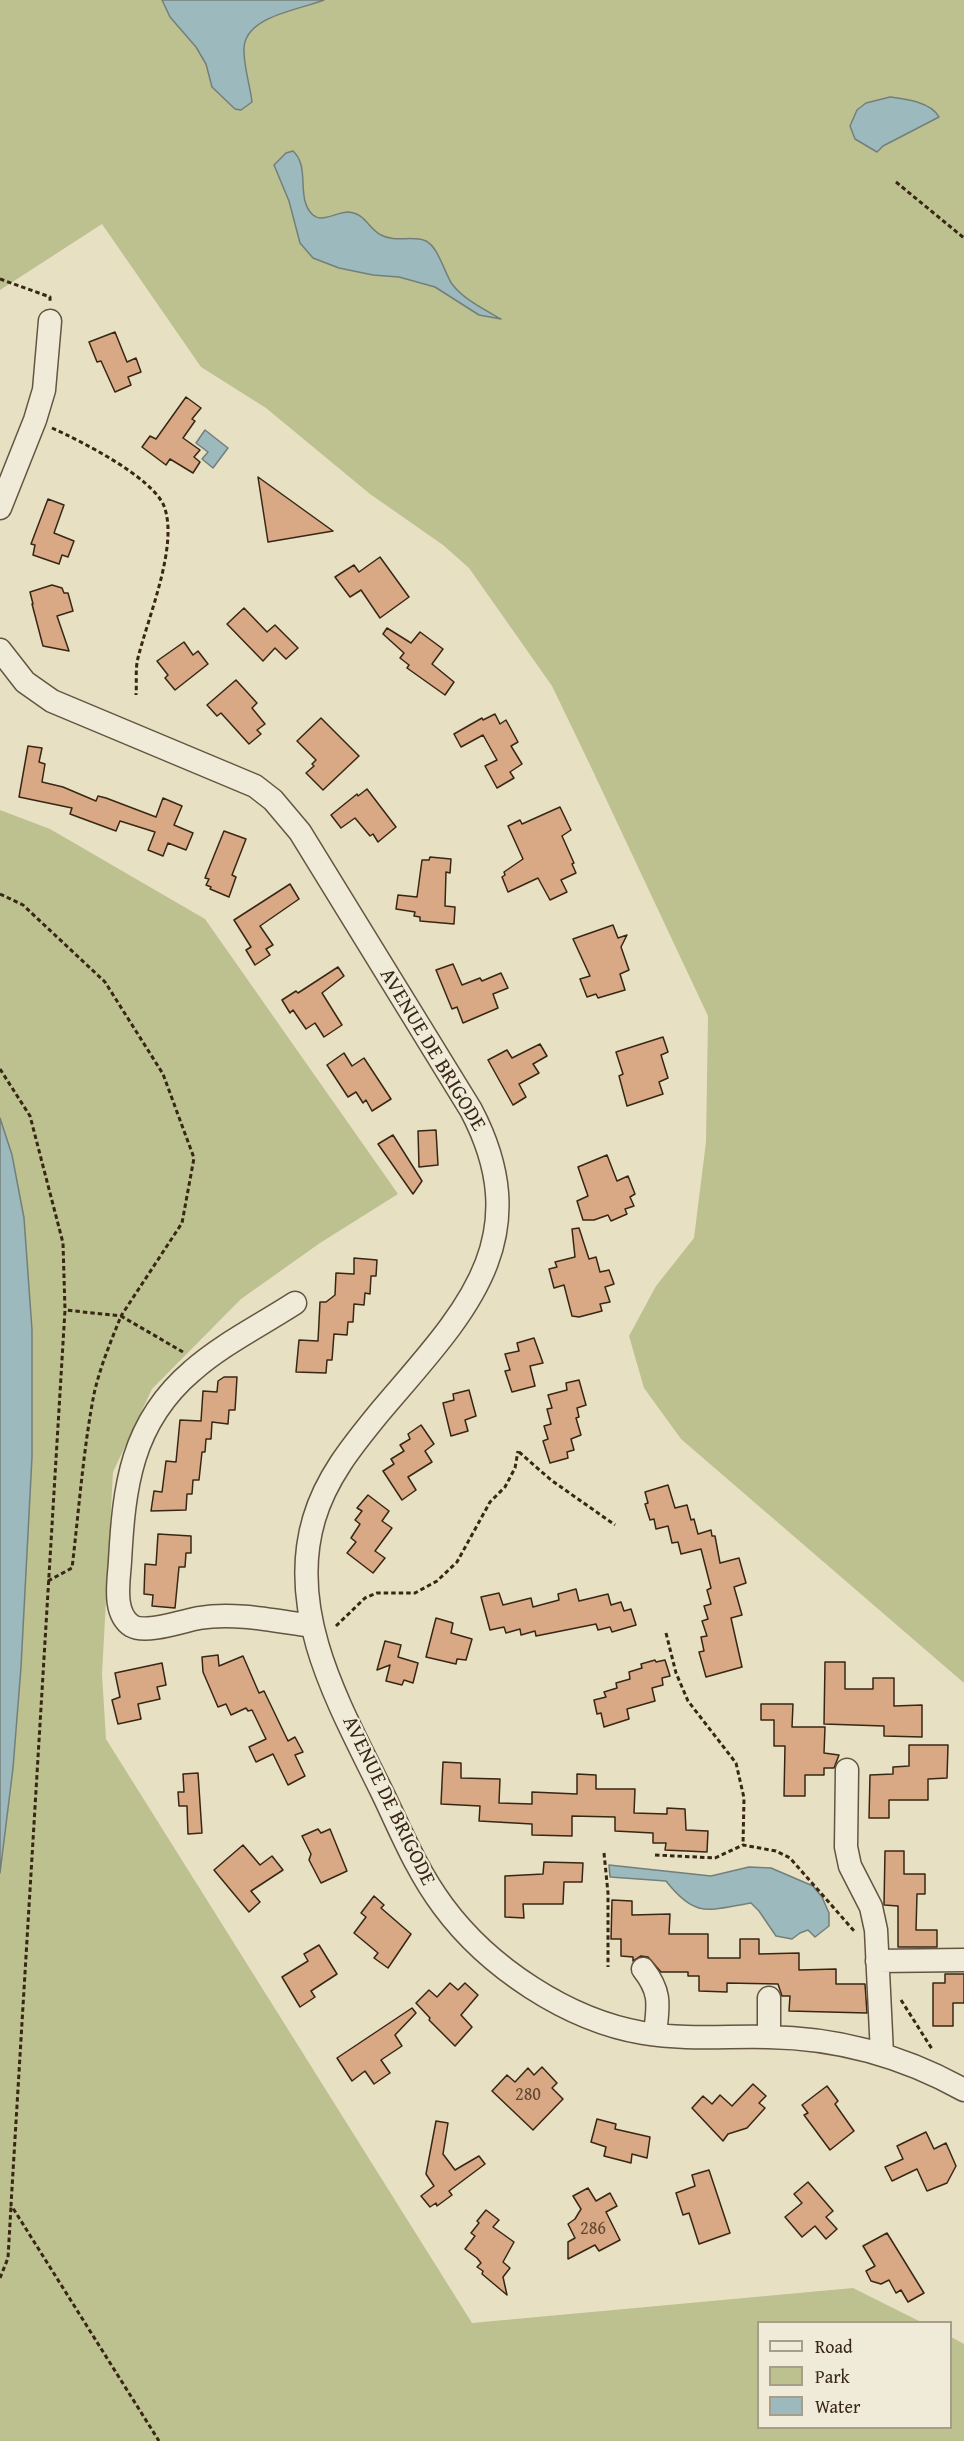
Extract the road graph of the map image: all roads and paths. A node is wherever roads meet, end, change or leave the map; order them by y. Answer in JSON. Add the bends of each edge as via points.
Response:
{"nodes":[{"id":1,"x":896,"y":182,"type":"dead end"},
{"id":2,"x":964,"y":238,"type":"edge"},
{"id":3,"x":0,"y":279,"type":"edge"},
{"id":4,"x":50,"y":321,"type":"joint"},
{"id":5,"x":35,"y":420,"type":"junction"},
{"id":6,"x":0,"y":508,"type":"edge"},
{"id":7,"x":0,"y":650,"type":"edge"},
{"id":8,"x":136,"y":694,"type":"dead end"},
{"id":9,"x":0,"y":894,"type":"edge"},
{"id":10,"x":0,"y":1070,"type":"edge"},
{"id":11,"x":294,"y":1303,"type":"dead end"},
{"id":12,"x":65,"y":1310,"type":"junction"},
{"id":13,"x":121,"y":1316,"type":"junction"},
{"id":14,"x":203,"y":1363,"type":"junction"},
{"id":15,"x":615,"y":1525,"type":"dead end"},
{"id":16,"x":48,"y":1581,"type":"junction"},
{"id":17,"x":312,"y":1626,"type":"junction"},
{"id":18,"x":336,"y":1626,"type":"dead end"},
{"id":19,"x":666,"y":1633,"type":"dead end"},
{"id":20,"x":847,"y":1770,"type":"dead end"},
{"id":21,"x":743,"y":1845,"type":"junction"},
{"id":22,"x":604,"y":1853,"type":"dead end"},
{"id":23,"x":656,"y":1855,"type":"dead end"},
{"id":24,"x":855,"y":1933,"type":"dead end"},
{"id":25,"x":964,"y":1960,"type":"edge"},
{"id":26,"x":878,"y":1961,"type":"junction"},
{"id":27,"x":608,"y":1967,"type":"dead end"},
{"id":28,"x":643,"y":1969,"type":"dead end"},
{"id":29,"x":896,"y":1992,"type":"dead end"},
{"id":30,"x":769,"y":1998,"type":"dead end"},
{"id":31,"x":655,"y":2034,"type":"junction"},
{"id":32,"x":769,"y":2037,"type":"junction"},
{"id":33,"x":932,"y":2049,"type":"dead end"},
{"id":34,"x":882,"y":2054,"type":"junction"},
{"id":35,"x":964,"y":2090,"type":"edge"},
{"id":36,"x":11,"y":2205,"type":"junction"},
{"id":37,"x":0,"y":2278,"type":"edge"},
{"id":38,"x":159,"y":2441,"type":"edge"}],
"edges":[{"from":1,"to":2,"type":"path"},
{"from":3,"to":4,"type":"path","via":[[50,297]]},
{"from":4,"to":5,"type":"street","via":[[44,390]]},
{"from":5,"to":6,"type":"street"},
{"from":5,"to":8,"type":"path","via":[[93,446],[145,483],[164,505],[169,543],[137,661]]},
{"from":7,"to":17,"type":"street","name":"AVENUE DE BRIGODE","via":[[25,682],[52,701],[244,780],[273,800],[300,832],[428,1040],[471,1110],[489,1151],[497,1209],[485,1270],[464,1309],[354,1443],[328,1484],[315,1514],[306,1560]]},
{"from":9,"to":13,"type":"path","via":[[23,904],[105,982],[163,1074],[194,1158],[182,1223]]},
{"from":10,"to":12,"type":"path","via":[[30,1116],[63,1242]]},
{"from":11,"to":14,"type":"street"},
{"from":12,"to":13,"type":"path"},
{"from":12,"to":16,"type":"path"},
{"from":13,"to":14,"type":"path"},
{"from":13,"to":16,"type":"path","via":[[94,1393],[72,1568]]},
{"from":14,"to":17,"type":"street","via":[[161,1405],[137,1449],[123,1504],[118,1597],[123,1616],[132,1626],[145,1629],[222,1616]]},
{"from":15,"to":18,"type":"path","via":[[550,1480],[518,1451],[505,1487],[490,1502],[457,1562],[437,1581],[415,1593],[377,1593],[365,1598]]},
{"from":16,"to":36,"type":"path"},
{"from":17,"to":31,"type":"street","name":"AVENUE DE BRIGODE","via":[[327,1676],[415,1861],[454,1920],[499,1964],[542,1993],[596,2019]]},
{"from":19,"to":21,"type":"path","via":[[688,1701],[736,1764],[744,1798]]},
{"from":20,"to":26,"type":"street","via":[[848,1857],[871,1907]]},
{"from":21,"to":23,"type":"path","via":[[715,1858]]},
{"from":21,"to":24,"type":"path","via":[[776,1851],[790,1858]]},
{"from":22,"to":27,"type":"path"},
{"from":25,"to":26,"type":"street"},
{"from":26,"to":34,"type":"street"},
{"from":28,"to":31,"type":"street","via":[[659,1997]]},
{"from":29,"to":33,"type":"path"},
{"from":30,"to":32,"type":"street"},
{"from":31,"to":32,"type":"street","name":"AVENUE DE BRIGODE"},
{"from":32,"to":34,"type":"street","name":"AVENUE DE BRIGODE","via":[[829,2042]]},
{"from":34,"to":35,"type":"street","name":"AVENUE DE BRIGODE"},
{"from":36,"to":37,"type":"path","via":[[8,2258]]},
{"from":36,"to":38,"type":"path"}]}
